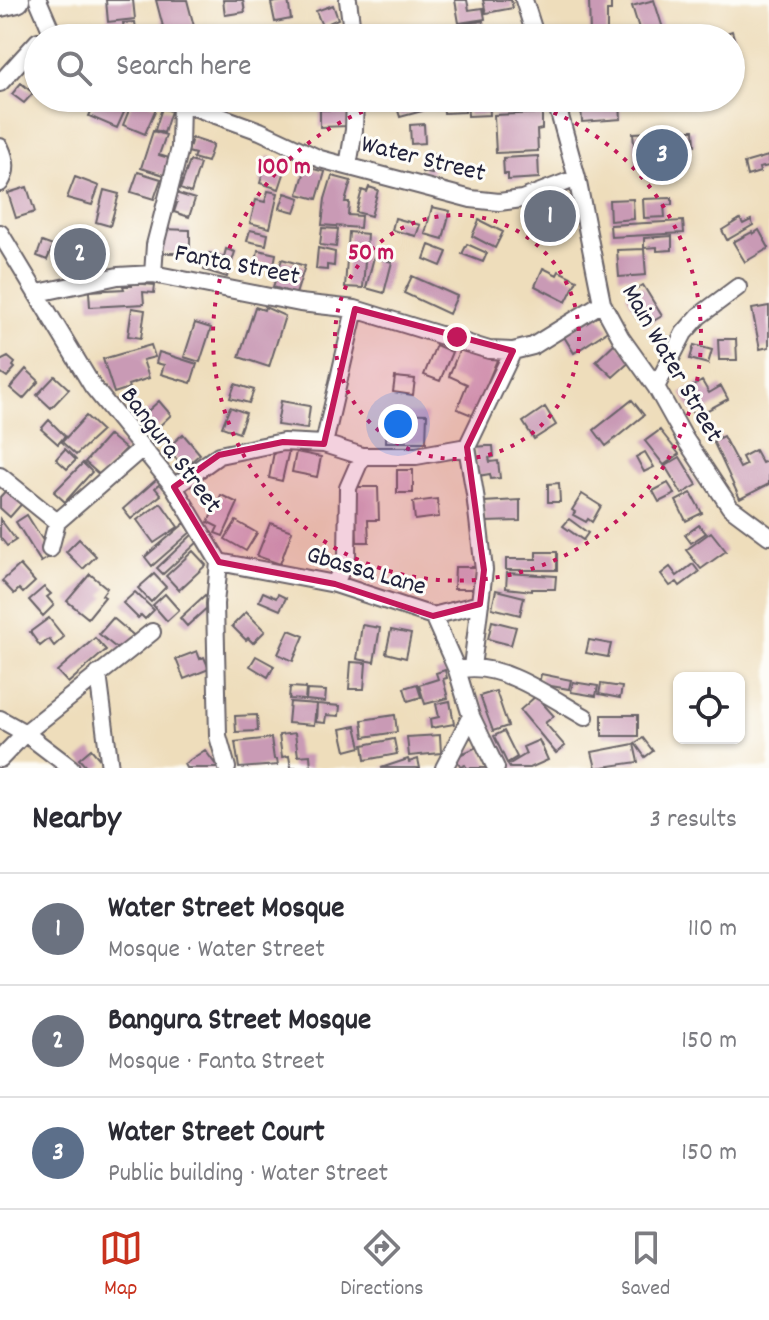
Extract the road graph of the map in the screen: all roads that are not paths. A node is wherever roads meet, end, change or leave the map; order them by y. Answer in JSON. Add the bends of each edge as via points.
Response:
{"nodes":[{"id":1,"x":17,"y":0,"type":"edge"},
{"id":2,"x":38,"y":0,"type":"edge"},
{"id":3,"x":348,"y":0,"type":"edge"},
{"id":4,"x":524,"y":0,"type":"edge"},
{"id":5,"x":0,"y":4,"type":"edge"},
{"id":6,"x":44,"y":24,"type":"edge"},
{"id":7,"x":351,"y":24,"type":"edge"},
{"id":8,"x":532,"y":24,"type":"edge"},
{"id":9,"x":24,"y":59,"type":"edge"},
{"id":10,"x":0,"y":83,"type":"edge"},
{"id":11,"x":176,"y":112,"type":"edge"},
{"id":12,"x":208,"y":112,"type":"edge"},
{"id":13,"x":355,"y":112,"type":"edge"},
{"id":14,"x":559,"y":112,"type":"edge"},
{"id":15,"x":0,"y":147,"type":"edge"},
{"id":16,"x":348,"y":166,"type":"junction"},
{"id":17,"x":577,"y":178,"type":"junction"},
{"id":18,"x":0,"y":183,"type":"edge"},
{"id":19,"x":0,"y":233,"type":"edge"},
{"id":20,"x":153,"y":274,"type":"junction"},
{"id":21,"x":738,"y":287,"type":"dead end"},
{"id":22,"x":38,"y":293,"type":"junction"},
{"id":23,"x":602,"y":303,"type":"junction"},
{"id":24,"x":355,"y":309,"type":"junction"},
{"id":25,"x":513,"y":351,"type":"junction"},
{"id":26,"x":656,"y":387,"type":"junction"},
{"id":27,"x":324,"y":444,"type":"junction"},
{"id":28,"x":467,"y":447,"type":"junction"},
{"id":29,"x":141,"y":449,"type":"junction"},
{"id":30,"x":362,"y":456,"type":"junction"},
{"id":31,"x":0,"y":476,"type":"edge"},
{"id":32,"x":174,"y":487,"type":"junction"},
{"id":33,"x":57,"y":522,"type":"junction"},
{"id":34,"x":769,"y":536,"type":"edge"},
{"id":35,"x":50,"y":549,"type":"dead end"},
{"id":36,"x":219,"y":562,"type":"junction"},
{"id":37,"x":335,"y":584,"type":"junction"},
{"id":38,"x":480,"y":604,"type":"junction"},
{"id":39,"x":433,"y":616,"type":"junction"},
{"id":40,"x":152,"y":632,"type":"dead end"},
{"id":41,"x":465,"y":668,"type":"junction"},
{"id":42,"x":98,"y":674,"type":"junction"},
{"id":43,"x":471,"y":716,"type":"junction"},
{"id":44,"x":585,"y":717,"type":"dead end"},
{"id":45,"x":0,"y":719,"type":"edge"},
{"id":46,"x":25,"y":733,"type":"junction"},
{"id":47,"x":0,"y":759,"type":"edge"},
{"id":48,"x":71,"y":768,"type":"edge"},
{"id":49,"x":110,"y":768,"type":"edge"},
{"id":50,"x":227,"y":768,"type":"edge"},
{"id":51,"x":444,"y":768,"type":"edge"},
{"id":52,"x":496,"y":768,"type":"edge"}],
"edges":[{"from":1,"to":5,"type":"highway"},
{"from":2,"to":6,"type":"street"},
{"from":3,"to":7,"type":"street"},
{"from":4,"to":8,"type":"street"},
{"from":9,"to":10,"type":"street"},
{"from":11,"to":20,"type":"street","via":[[180,148],[155,245]]},
{"from":12,"to":16,"type":"street","name":"Water Street"},
{"from":13,"to":16,"type":"street"},
{"from":14,"to":17,"type":"street","name":"Main Water Street"},
{"from":15,"to":18,"type":"street","via":[[5,171]]},
{"from":16,"to":17,"type":"street","name":"Water Street","via":[[499,202]]},
{"from":17,"to":23,"type":"street","name":"Main Water Street"},
{"from":19,"to":22,"type":"street","name":"Bangura Street"},
{"from":20,"to":22,"type":"street","name":"Fanta Street"},
{"from":20,"to":24,"type":"street","name":"Fanta Street"},
{"from":21,"to":26,"type":"street","via":[[684,333]]},
{"from":22,"to":29,"type":"street","name":"Bangura Street","via":[[93,387]]},
{"from":23,"to":25,"type":"street","via":[[533,346]]},
{"from":23,"to":26,"type":"street","name":"Main Water Street"},
{"from":24,"to":25,"type":"street","name":"Fanta Street","via":[[489,350]]},
{"from":24,"to":27,"type":"street"},
{"from":25,"to":28,"type":"street"},
{"from":26,"to":34,"type":"street","name":"Main Water Street","via":[[730,507]]},
{"from":27,"to":30,"type":"street"},
{"from":27,"to":32,"type":"street","via":[[283,442],[219,455]]},
{"from":28,"to":30,"type":"street","via":[[416,456]]},
{"from":28,"to":38,"type":"street","via":[[484,570]]},
{"from":29,"to":32,"type":"street","name":"Bangura Street"},
{"from":29,"to":33,"type":"street"},
{"from":30,"to":37,"type":"street","via":[[348,488],[347,556]]},
{"from":31,"to":33,"type":"street"},
{"from":32,"to":36,"type":"street","name":"Bangura Street"},
{"from":33,"to":35,"type":"street"},
{"from":36,"to":37,"type":"street","name":"Gbassa Lane"},
{"from":36,"to":50,"type":"street","via":[[218,736]]},
{"from":37,"to":39,"type":"street","name":"Gbassa Lane"},
{"from":38,"to":39,"type":"street"},
{"from":38,"to":41,"type":"street"},
{"from":39,"to":41,"type":"street","name":"Gbassa Lane"},
{"from":40,"to":42,"type":"street"},
{"from":41,"to":43,"type":"street","name":"Gbassa Lane"},
{"from":41,"to":44,"type":"street","via":[[516,678]]},
{"from":42,"to":46,"type":"street"},
{"from":42,"to":49,"type":"street"},
{"from":43,"to":51,"type":"street"},
{"from":43,"to":52,"type":"street","name":"Gbassa Lane"},
{"from":45,"to":46,"type":"street"},
{"from":46,"to":47,"type":"street"},
{"from":46,"to":48,"type":"street"}]}
